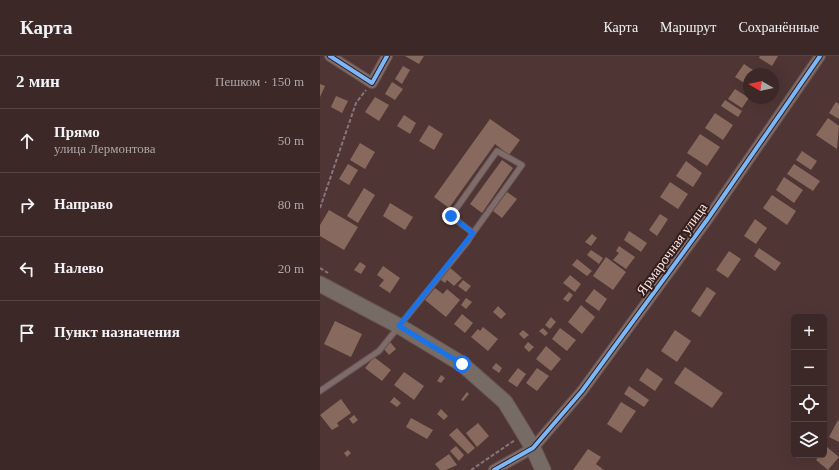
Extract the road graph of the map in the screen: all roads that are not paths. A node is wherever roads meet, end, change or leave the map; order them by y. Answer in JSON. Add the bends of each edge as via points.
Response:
{"nodes":[{"id":1,"x":330,"y":56,"type":"edge"},
{"id":2,"x":387,"y":56,"type":"edge"},
{"id":3,"x":820,"y":56,"type":"edge"},
{"id":4,"x":473,"y":233,"type":"junction"},
{"id":5,"x":320,"y":284,"type":"edge"},
{"id":6,"x":399,"y":326,"type":"junction"},
{"id":7,"x":320,"y":391,"type":"edge"},
{"id":8,"x":533,"y":448,"type":"junction"},
{"id":9,"x":494,"y":470,"type":"edge"},
{"id":10,"x":544,"y":470,"type":"edge"}],
"edges":[{"from":1,"to":2,"type":"street","via":[[372,82]]},
{"from":3,"to":8,"type":"street","name":"Ярмарочная улица","via":[[702,227],[582,391]]},
{"from":4,"to":4,"type":"lane","via":[[522,165],[497,151],[451,216]]},
{"from":4,"to":6,"type":"lane"},
{"from":5,"to":6,"type":"main road"},
{"from":6,"to":7,"type":"lane","via":[[379,352]]},
{"from":6,"to":8,"type":"main road","via":[[462,364],[505,402]]},
{"from":8,"to":9,"type":"street","name":"Ярмарочная улица"},
{"from":8,"to":10,"type":"main road"}]}
